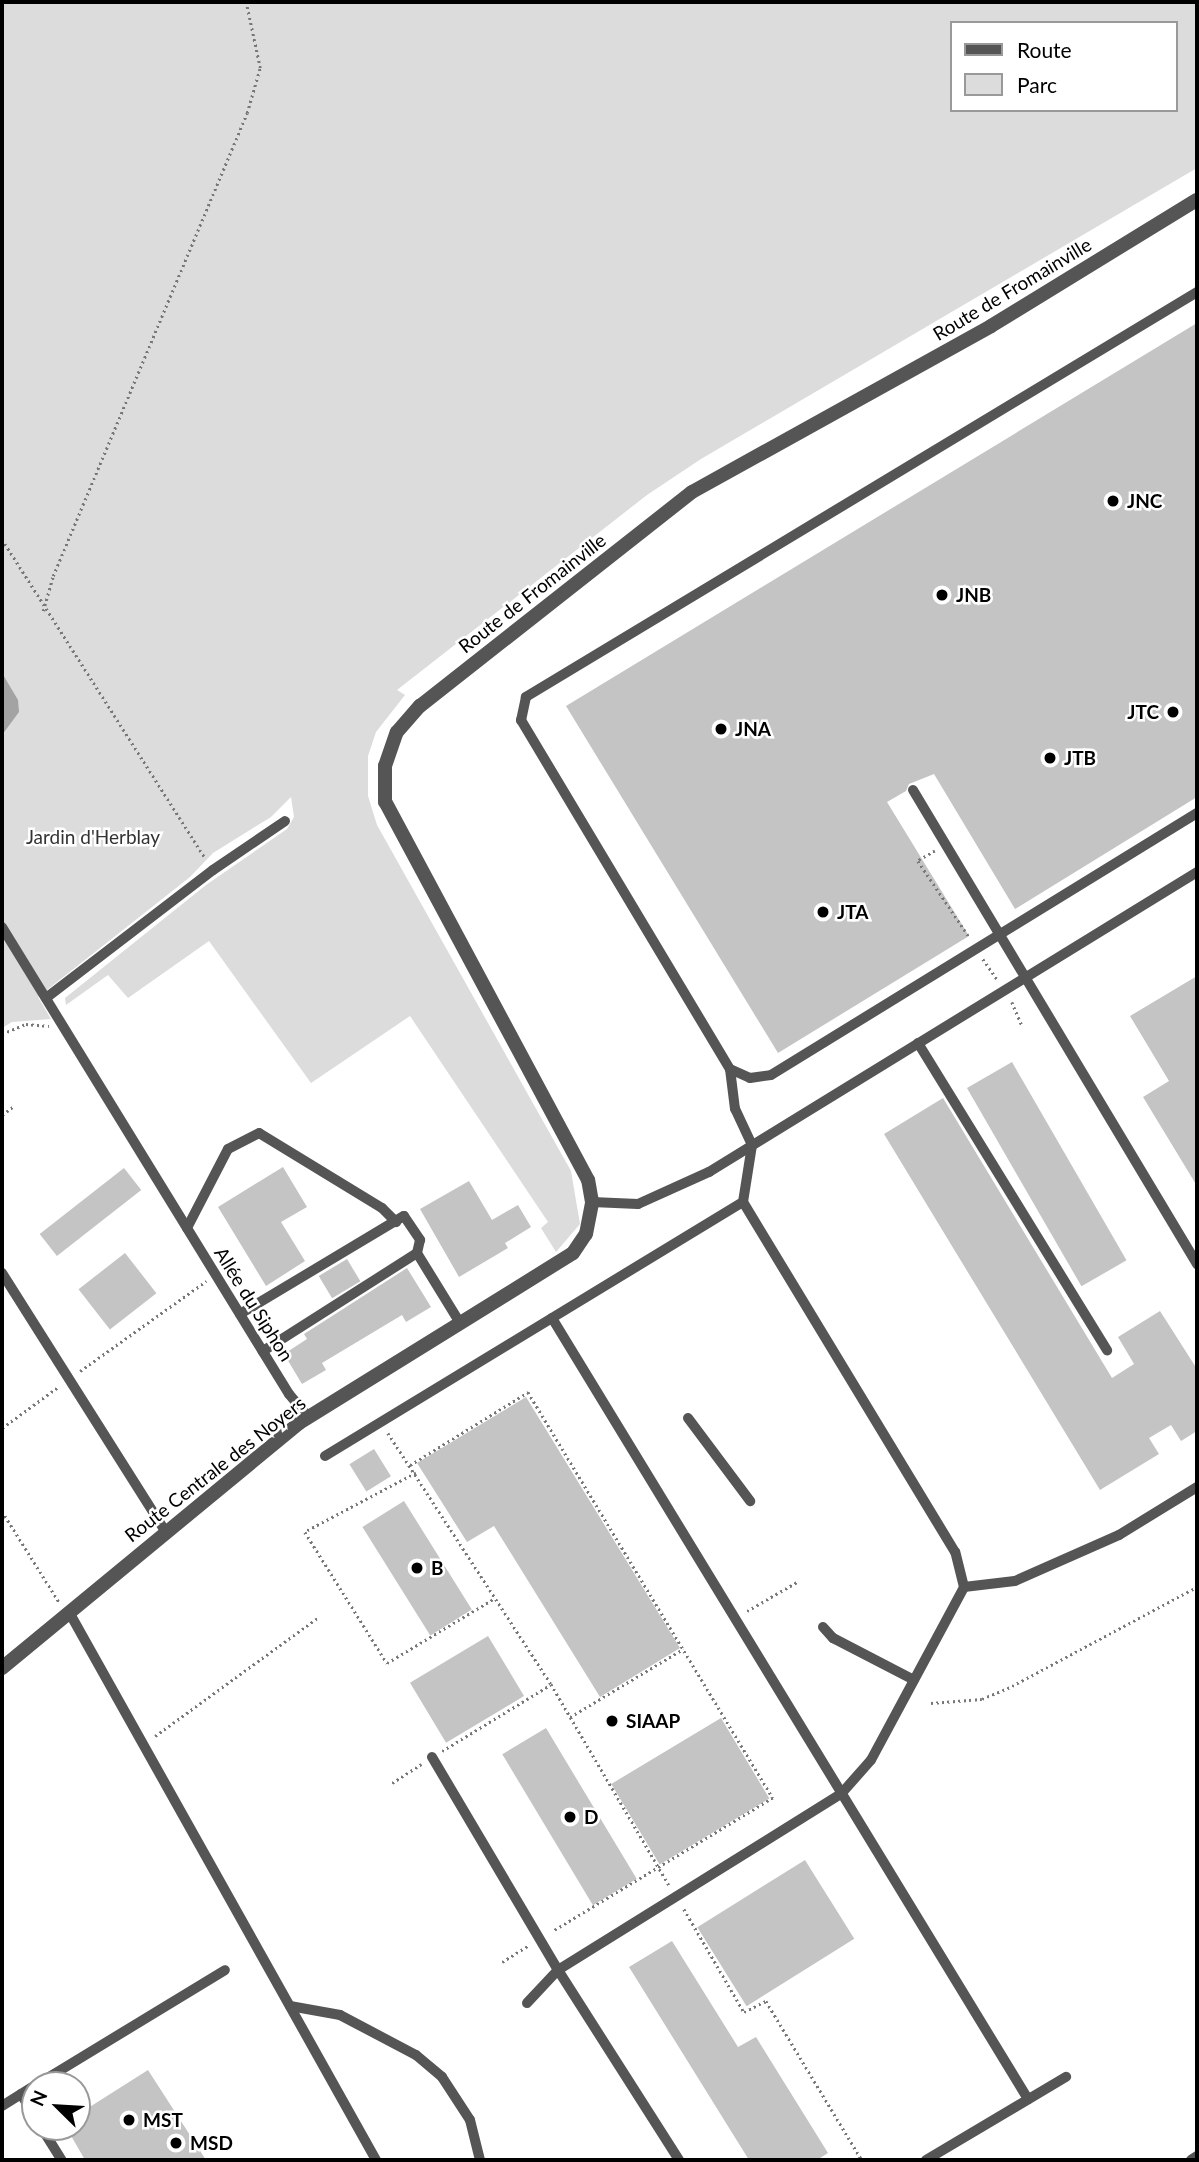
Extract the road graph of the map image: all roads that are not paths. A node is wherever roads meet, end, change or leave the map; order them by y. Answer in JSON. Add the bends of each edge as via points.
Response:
{"nodes":[{"id":1,"x":1197,"y":200,"type":"edge"},
{"id":2,"x":1197,"y":292,"type":"edge"},
{"id":3,"x":914,"y":790,"type":"dead end"},
{"id":4,"x":1197,"y":813,"type":"edge"},
{"id":5,"x":285,"y":821,"type":"dead end"},
{"id":6,"x":1197,"y":872,"type":"edge"},
{"id":7,"x":2,"y":927,"type":"edge"},
{"id":8,"x":1000,"y":934,"type":"junction"},
{"id":9,"x":1025,"y":978,"type":"junction"},
{"id":10,"x":46,"y":998,"type":"junction"},
{"id":11,"x":918,"y":1043,"type":"junction"},
{"id":12,"x":730,"y":1069,"type":"junction"},
{"id":13,"x":752,"y":1145,"type":"junction"},
{"id":14,"x":592,"y":1202,"type":"junction"},
{"id":15,"x":743,"y":1202,"type":"junction"},
{"id":16,"x":396,"y":1222,"type":"junction"},
{"id":17,"x":187,"y":1228,"type":"junction"},
{"id":18,"x":417,"y":1253,"type":"junction"},
{"id":19,"x":573,"y":1253,"type":"joint"},
{"id":20,"x":1197,"y":1264,"type":"edge"},
{"id":21,"x":2,"y":1273,"type":"edge"},
{"id":22,"x":240,"y":1314,"type":"junction"},
{"id":23,"x":552,"y":1318,"type":"junction"},
{"id":24,"x":460,"y":1323,"type":"junction"},
{"id":25,"x":1107,"y":1350,"type":"dead end"},
{"id":26,"x":262,"y":1351,"type":"junction"},
{"id":27,"x":308,"y":1417,"type":"junction"},
{"id":28,"x":688,"y":1418,"type":"dead end"},
{"id":29,"x":325,"y":1456,"type":"dead end"},
{"id":30,"x":1197,"y":1487,"type":"edge"},
{"id":31,"x":750,"y":1501,"type":"dead end"},
{"id":32,"x":165,"y":1531,"type":"junction"},
{"id":33,"x":964,"y":1587,"type":"junction"},
{"id":34,"x":69,"y":1612,"type":"junction"},
{"id":35,"x":823,"y":1627,"type":"dead end"},
{"id":36,"x":2,"y":1668,"type":"edge"},
{"id":37,"x":914,"y":1680,"type":"junction"},
{"id":38,"x":432,"y":1757,"type":"road end"},
{"id":39,"x":841,"y":1794,"type":"junction"},
{"id":40,"x":225,"y":1970,"type":"dead end"},
{"id":41,"x":558,"y":1970,"type":"junction"},
{"id":42,"x":527,"y":2003,"type":"dead end"},
{"id":43,"x":290,"y":2006,"type":"junction"},
{"id":44,"x":58,"y":2071,"type":"edge"},
{"id":45,"x":1066,"y":2077,"type":"dead end"},
{"id":46,"x":21,"y":2094,"type":"edge"},
{"id":47,"x":1028,"y":2099,"type":"junction"},
{"id":48,"x":2,"y":2106,"type":"edge"},
{"id":49,"x":50,"y":2141,"type":"edge"},
{"id":50,"x":1197,"y":2156,"type":"edge"},
{"id":51,"x":62,"y":2160,"type":"edge"},
{"id":52,"x":376,"y":2160,"type":"edge"},
{"id":53,"x":480,"y":2160,"type":"edge"},
{"id":54,"x":679,"y":2160,"type":"edge"},
{"id":55,"x":926,"y":2160,"type":"edge"},
{"id":56,"x":1191,"y":2160,"type":"edge"}],
"edges":[{"from":1,"to":14,"type":"street","name":"Route de Fromainville","via":[[991,326],[692,492],[420,706],[397,732],[385,766],[385,802],[588,1180]]},
{"from":2,"to":12,"type":"lane","via":[[526,697],[521,720]]},
{"from":3,"to":8,"type":"lane"},
{"from":4,"to":8,"type":"lane"},
{"from":5,"to":10,"type":"lane"},
{"from":6,"to":9,"type":"lane"},
{"from":7,"to":10,"type":"lane","name":"Allée du Siphon"},
{"from":8,"to":9,"type":"lane"},
{"from":8,"to":12,"type":"lane","via":[[771,1074],[750,1078]]},
{"from":9,"to":11,"type":"lane"},
{"from":9,"to":20,"type":"lane"},
{"from":10,"to":17,"type":"lane","name":"Allée du Siphon"},
{"from":11,"to":13,"type":"lane"},
{"from":11,"to":25,"type":"lane"},
{"from":12,"to":13,"type":"lane","via":[[735,1109]]},
{"from":13,"to":14,"type":"lane","via":[[709,1172],[638,1204]]},
{"from":13,"to":15,"type":"lane"},
{"from":14,"to":19,"type":"street","name":"Route de Fromainville","via":[[586,1234]]},
{"from":15,"to":23,"type":"lane"},
{"from":15,"to":33,"type":"lane","via":[[955,1552]]},
{"from":16,"to":17,"type":"lane","via":[[382,1208],[259,1133],[228,1149]]},
{"from":16,"to":18,"type":"lane","via":[[404,1216],[420,1240]]},
{"from":16,"to":22,"type":"lane"},
{"from":17,"to":22,"type":"lane","name":"Allée du Siphon"},
{"from":18,"to":24,"type":"lane"},
{"from":18,"to":26,"type":"lane"},
{"from":19,"to":24,"type":"street","name":"Route Centrale des Noyers"},
{"from":21,"to":32,"type":"lane"},
{"from":22,"to":26,"type":"lane","name":"Allée du Siphon"},
{"from":23,"to":29,"type":"lane"},
{"from":23,"to":39,"type":"lane"},
{"from":24,"to":27,"type":"street","name":"Route Centrale des Noyers"},
{"from":26,"to":27,"type":"lane","name":"Allée du Siphon"},
{"from":27,"to":32,"type":"street","name":"Route Centrale des Noyers"},
{"from":28,"to":31,"type":"lane","via":[[736,1489]]},
{"from":30,"to":33,"type":"lane","via":[[1119,1535],[1015,1581]]},
{"from":32,"to":34,"type":"street","name":"Route Centrale des Noyers"},
{"from":33,"to":37,"type":"lane"},
{"from":34,"to":36,"type":"street","name":"Route Centrale des Noyers"},
{"from":34,"to":43,"type":"lane"},
{"from":35,"to":37,"type":"lane","via":[[833,1638]]},
{"from":37,"to":39,"type":"lane","via":[[871,1760]]},
{"from":38,"to":41,"type":"lane"},
{"from":39,"to":41,"type":"lane"},
{"from":39,"to":47,"type":"lane"},
{"from":40,"to":44,"type":"lane"},
{"from":41,"to":42,"type":"lane"},
{"from":41,"to":54,"type":"lane"},
{"from":43,"to":52,"type":"lane"},
{"from":43,"to":53,"type":"lane","via":[[340,2015],[416,2055],[442,2077],[470,2120]]},
{"from":45,"to":47,"type":"lane"},
{"from":46,"to":48,"type":"lane"},
{"from":47,"to":55,"type":"lane"},
{"from":49,"to":51,"type":"lane"},
{"from":50,"to":56,"type":"lane"}]}
